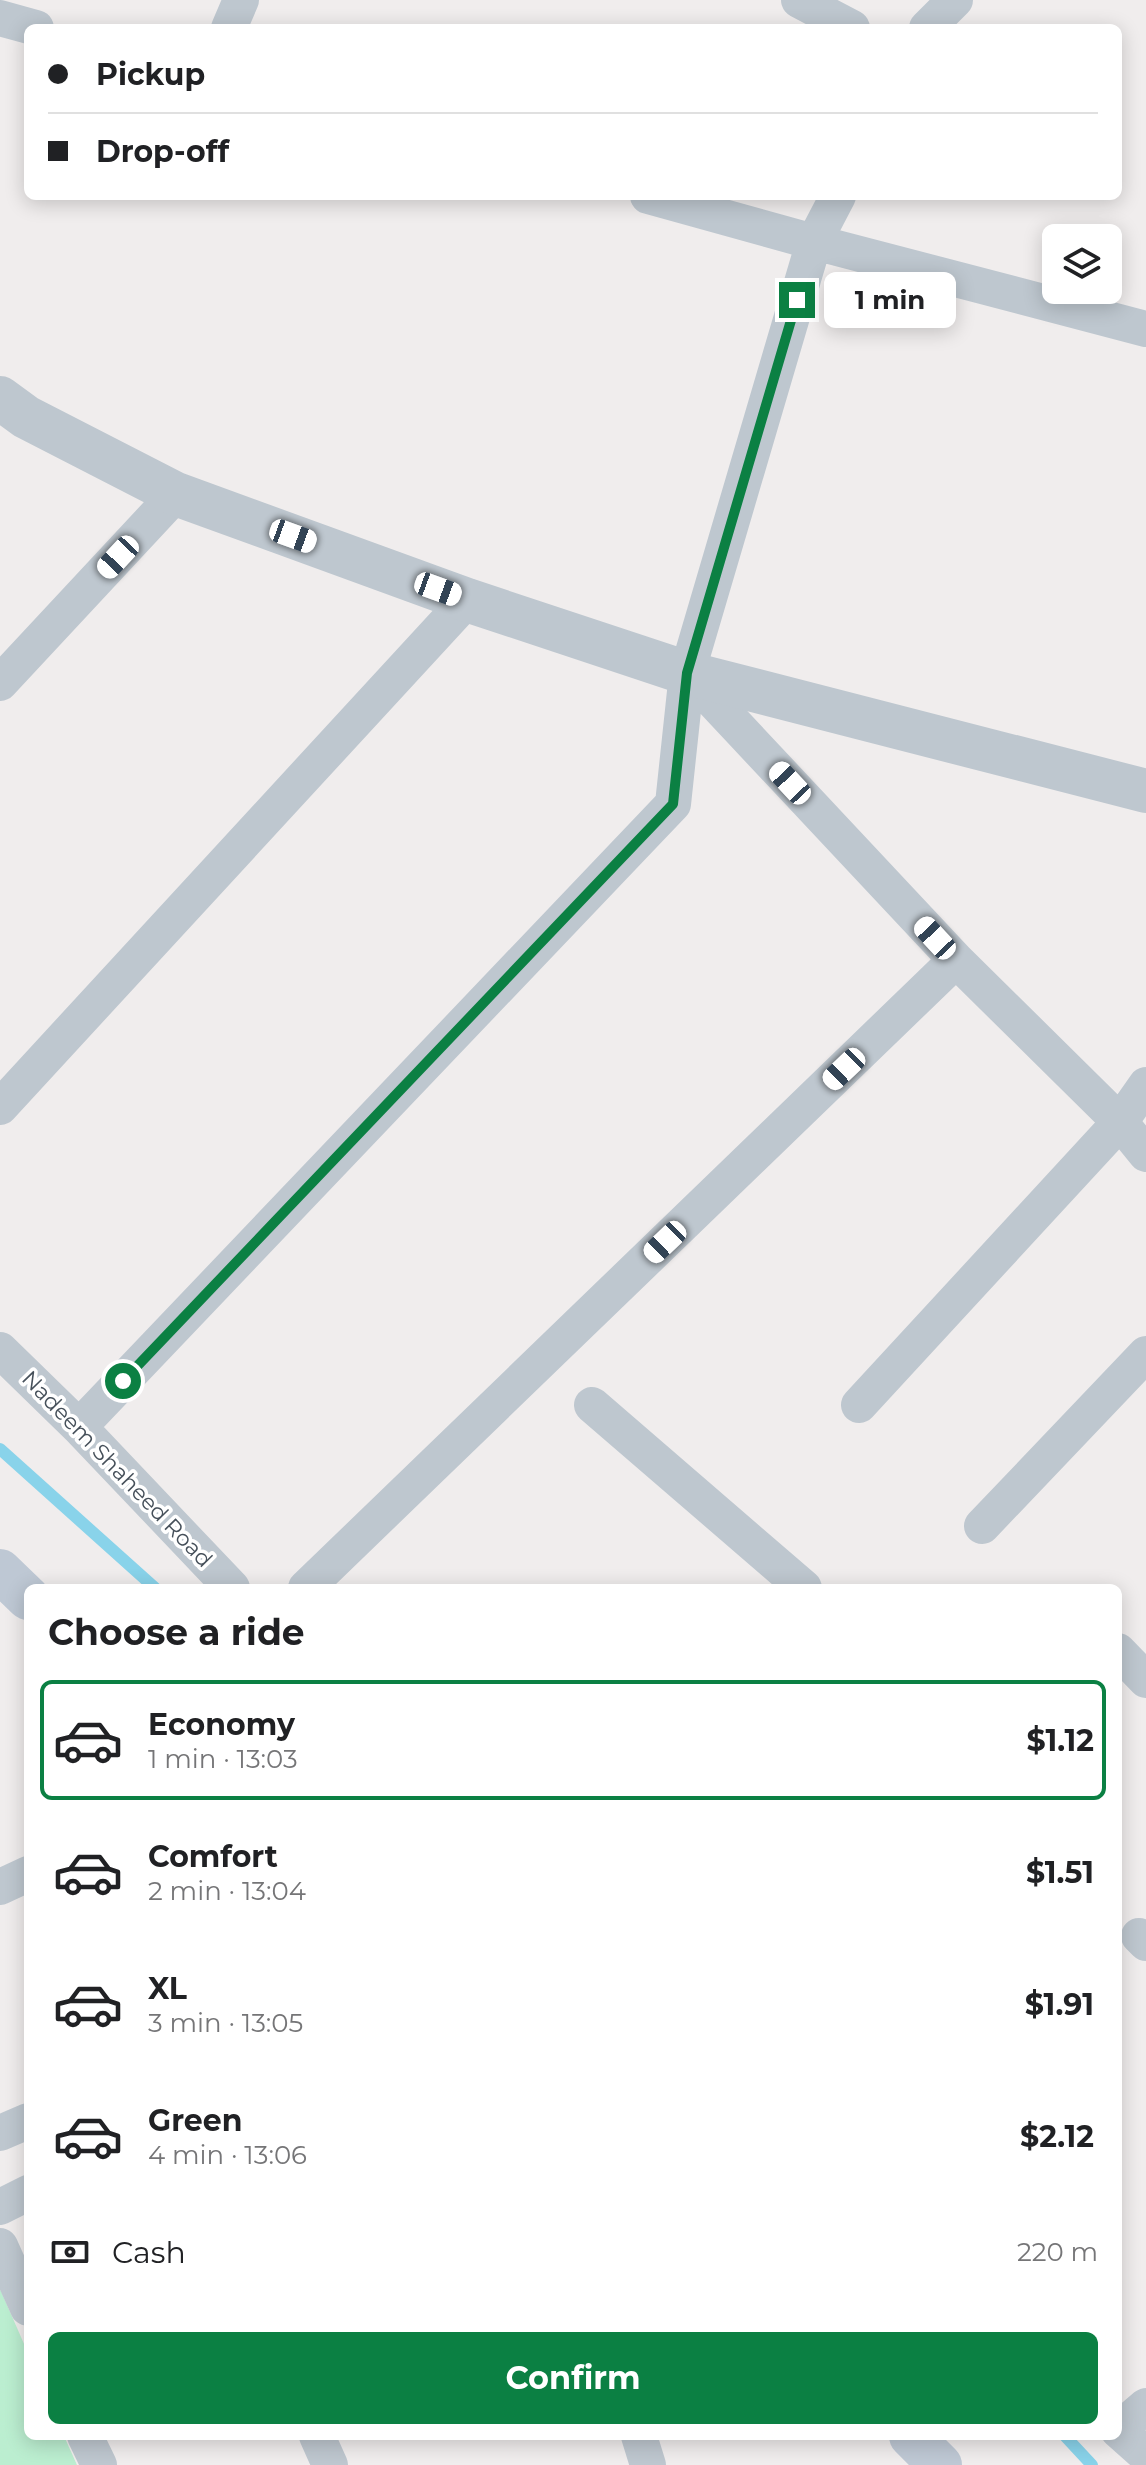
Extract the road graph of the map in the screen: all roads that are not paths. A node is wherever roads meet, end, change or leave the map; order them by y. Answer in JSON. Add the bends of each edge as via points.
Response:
{"nodes":[{"id":1,"x":241,"y":0,"type":"edge"},
{"id":2,"x":799,"y":0,"type":"edge"},
{"id":3,"x":955,"y":0,"type":"edge"},
{"id":4,"x":0,"y":18,"type":"edge"},
{"id":5,"x":231,"y":24,"type":"edge"},
{"id":6,"x":844,"y":24,"type":"edge"},
{"id":7,"x":931,"y":24,"type":"edge"},
{"id":8,"x":24,"y":25,"type":"edge"},
{"id":9,"x":662,"y":200,"type":"edge"},
{"id":10,"x":836,"y":200,"type":"edge"},
{"id":11,"x":814,"y":242,"type":"junction"},
{"id":12,"x":1145,"y":325,"type":"edge"},
{"id":13,"x":0,"y":398,"type":"edge"},
{"id":14,"x":176,"y":494,"type":"junction"},
{"id":15,"x":467,"y":600,"type":"junction"},
{"id":16,"x":687,"y":673,"type":"junction"},
{"id":17,"x":0,"y":683,"type":"edge"},
{"id":18,"x":1146,"y":791,"type":"edge"},
{"id":19,"x":956,"y":960,"type":"junction"},
{"id":20,"x":1146,"y":1085,"type":"edge"},
{"id":21,"x":0,"y":1107,"type":"edge"},
{"id":22,"x":1120,"y":1122,"type":"junction"},
{"id":23,"x":1146,"y":1154,"type":"edge"},
{"id":24,"x":0,"y":1350,"type":"edge"},
{"id":25,"x":1146,"y":1354,"type":"edge"},
{"id":26,"x":592,"y":1405,"type":"dead end"},
{"id":27,"x":859,"y":1405,"type":"dead end"},
{"id":28,"x":79,"y":1427,"type":"junction"},
{"id":29,"x":982,"y":1526,"type":"dead end"},
{"id":30,"x":0,"y":1571,"type":"edge"},
{"id":31,"x":228,"y":1584,"type":"edge"},
{"id":32,"x":310,"y":1584,"type":"edge"},
{"id":33,"x":799,"y":1584,"type":"edge"},
{"id":34,"x":24,"y":1594,"type":"edge"},
{"id":35,"x":1122,"y":1655,"type":"edge"},
{"id":36,"x":1146,"y":1680,"type":"edge"},
{"id":37,"x":24,"y":1876,"type":"edge"},
{"id":38,"x":0,"y":1887,"type":"edge"},
{"id":39,"x":24,"y":2123,"type":"edge"},
{"id":40,"x":0,"y":2133,"type":"edge"},
{"id":41,"x":24,"y":2195,"type":"edge"},
{"id":42,"x":0,"y":2207,"type":"edge"},
{"id":43,"x":0,"y":2246,"type":"edge"},
{"id":44,"x":24,"y":2299,"type":"edge"},
{"id":45,"x":1146,"y":2406,"type":"edge"},
{"id":46,"x":1122,"y":2427,"type":"edge"},
{"id":47,"x":1122,"y":2434,"type":"edge"},
{"id":48,"x":87,"y":2440,"type":"edge"},
{"id":49,"x":319,"y":2440,"type":"edge"},
{"id":50,"x":640,"y":2440,"type":"edge"},
{"id":51,"x":915,"y":2440,"type":"edge"},
{"id":52,"x":1146,"y":2455,"type":"edge"},
{"id":53,"x":99,"y":2465,"type":"edge"},
{"id":54,"x":330,"y":2465,"type":"edge"},
{"id":55,"x":648,"y":2465,"type":"edge"},
{"id":56,"x":940,"y":2465,"type":"edge"}],
"edges":[{"from":1,"to":5,"type":"street"},
{"from":2,"to":6,"type":"street"},
{"from":3,"to":7,"type":"street"},
{"from":4,"to":8,"type":"street"},
{"from":9,"to":11,"type":"street"},
{"from":10,"to":11,"type":"street"},
{"from":11,"to":12,"type":"street"},
{"from":11,"to":16,"type":"street"},
{"from":13,"to":14,"type":"street","via":[[26,417]]},
{"from":14,"to":15,"type":"street"},
{"from":14,"to":17,"type":"street"},
{"from":15,"to":16,"type":"street"},
{"from":15,"to":21,"type":"street"},
{"from":16,"to":18,"type":"street"},
{"from":16,"to":19,"type":"street"},
{"from":16,"to":28,"type":"street","via":[[673,804]]},
{"from":19,"to":22,"type":"street"},
{"from":19,"to":32,"type":"street"},
{"from":20,"to":22,"type":"street"},
{"from":22,"to":23,"type":"street"},
{"from":22,"to":27,"type":"street"},
{"from":24,"to":28,"type":"street","name":"Nadeem Shaheed Road"},
{"from":25,"to":29,"type":"street"},
{"from":26,"to":33,"type":"street"},
{"from":28,"to":31,"type":"street","name":"Nadeem Shaheed Road"},
{"from":30,"to":34,"type":"main road"},
{"from":35,"to":36,"type":"street"},
{"from":37,"to":38,"type":"street"},
{"from":39,"to":40,"type":"street"},
{"from":41,"to":42,"type":"street"},
{"from":43,"to":44,"type":"street"},
{"from":45,"to":46,"type":"street"},
{"from":47,"to":52,"type":"street"},
{"from":48,"to":53,"type":"street"},
{"from":49,"to":54,"type":"street"},
{"from":50,"to":55,"type":"street"},
{"from":51,"to":56,"type":"main road"}]}
